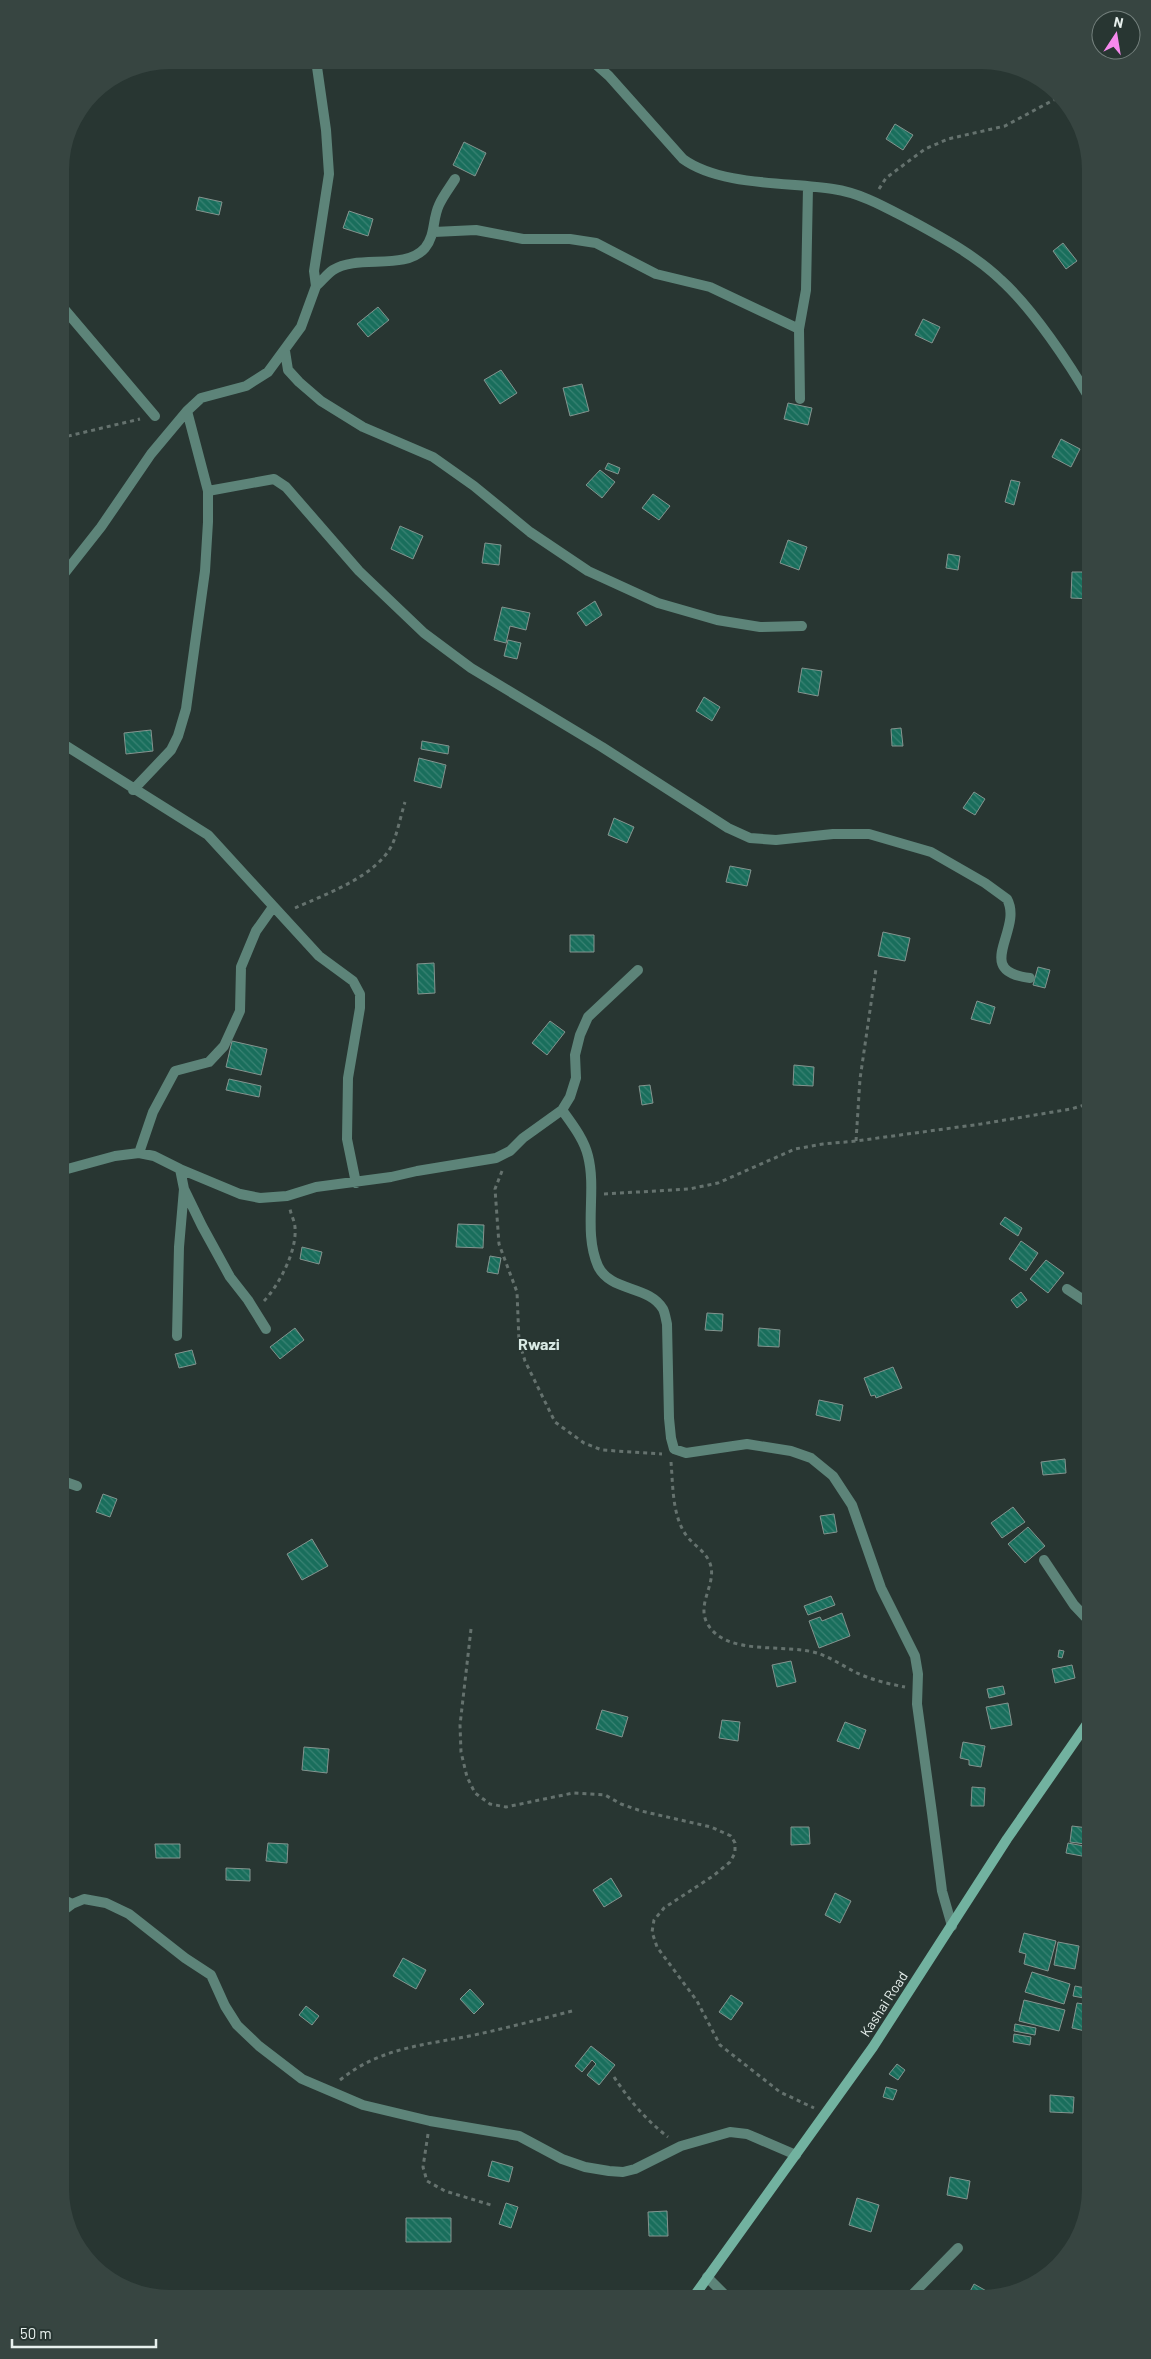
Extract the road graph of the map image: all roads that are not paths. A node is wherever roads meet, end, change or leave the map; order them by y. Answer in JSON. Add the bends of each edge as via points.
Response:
{"nodes":[{"id":1,"x":317,"y":69,"type":"edge"},
{"id":2,"x":602,"y":69,"type":"edge"},
{"id":3,"x":455,"y":179,"type":"dead end"},
{"id":4,"x":808,"y":187,"type":"junction"},
{"id":5,"x":434,"y":232,"type":"junction"},
{"id":6,"x":316,"y":286,"type":"junction"},
{"id":7,"x":69,"y":315,"type":"edge"},
{"id":8,"x":799,"y":328,"type":"junction"},
{"id":9,"x":285,"y":351,"type":"junction"},
{"id":10,"x":1082,"y":386,"type":"edge"},
{"id":11,"x":800,"y":399,"type":"dead end"},
{"id":12,"x":187,"y":411,"type":"junction"},
{"id":13,"x":155,"y":416,"type":"road end"},
{"id":14,"x":208,"y":490,"type":"junction"},
{"id":15,"x":69,"y":568,"type":"edge"},
{"id":16,"x":802,"y":626,"type":"dead end"},
{"id":17,"x":69,"y":747,"type":"edge"},
{"id":18,"x":133,"y":790,"type":"junction"},
{"id":19,"x":277,"y":911,"type":"junction"},
{"id":20,"x":638,"y":970,"type":"dead end"},
{"id":21,"x":1030,"y":978,"type":"dead end"},
{"id":22,"x":562,"y":1110,"type":"junction"},
{"id":23,"x":139,"y":1153,"type":"junction"},
{"id":24,"x":69,"y":1169,"type":"edge"},
{"id":25,"x":180,"y":1170,"type":"junction"},
{"id":26,"x":356,"y":1183,"type":"junction"},
{"id":27,"x":184,"y":1189,"type":"junction"},
{"id":28,"x":1066,"y":1289,"type":"dead end"},
{"id":29,"x":1082,"y":1299,"type":"edge"},
{"id":30,"x":266,"y":1329,"type":"dead end"},
{"id":31,"x":178,"y":1336,"type":"dead end"},
{"id":32,"x":69,"y":1483,"type":"edge"},
{"id":33,"x":77,"y":1486,"type":"dead end"},
{"id":34,"x":1044,"y":1560,"type":"dead end"},
{"id":35,"x":1082,"y":1613,"type":"edge"},
{"id":36,"x":1082,"y":1736,"type":"edge"},
{"id":37,"x":69,"y":1898,"type":"edge"},
{"id":38,"x":952,"y":1926,"type":"junction"},
{"id":39,"x":796,"y":2156,"type":"junction"},
{"id":40,"x":958,"y":2248,"type":"dead end"},
{"id":41,"x":707,"y":2277,"type":"junction"},
{"id":42,"x":698,"y":2290,"type":"edge"},
{"id":43,"x":720,"y":2290,"type":"edge"},
{"id":44,"x":917,"y":2290,"type":"edge"}],
"edges":[{"from":1,"to":6,"type":"street","via":[[329,174],[314,271]]},
{"from":2,"to":4,"type":"street","via":[[694,168]]},
{"from":3,"to":5,"type":"street","via":[[439,204]]},
{"from":4,"to":8,"type":"street","via":[[806,290]]},
{"from":4,"to":10,"type":"street","via":[[833,189],[872,200],[960,249],[1001,279]]},
{"from":5,"to":6,"type":"street","via":[[424,249],[405,259],[348,264],[333,270]]},
{"from":5,"to":8,"type":"street","via":[[476,230],[523,239],[570,239],[596,243],[656,274],[710,287]]},
{"from":6,"to":9,"type":"street","via":[[301,327]]},
{"from":7,"to":13,"type":"street"},
{"from":8,"to":11,"type":"street"},
{"from":9,"to":12,"type":"street","via":[[268,372],[246,386],[201,398]]},
{"from":9,"to":16,"type":"street","via":[[288,370],[321,401],[363,427],[433,456],[530,532],[588,571],[658,603],[717,620],[760,627]]},
{"from":12,"to":14,"type":"street"},
{"from":12,"to":15,"type":"street","via":[[151,454]]},
{"from":14,"to":18,"type":"street","via":[[205,571],[186,709],[171,750]]},
{"from":14,"to":21,"type":"street","via":[[274,479],[310,514],[359,571],[424,633],[471,668],[728,828],[750,838],[776,840],[869,834],[931,852],[954,863],[1006,899],[1011,915],[1001,963],[1013,976]]},
{"from":17,"to":18,"type":"street"},
{"from":18,"to":19,"type":"street","via":[[208,836]]},
{"from":19,"to":23,"type":"street","via":[[256,931],[241,967],[240,1011],[224,1046],[209,1062],[176,1071],[153,1112]]},
{"from":19,"to":26,"type":"street","via":[[319,956],[353,981],[360,994],[347,1107],[348,1148]]},
{"from":20,"to":22,"type":"street","via":[[588,1017],[574,1055],[576,1078]]},
{"from":22,"to":26,"type":"street","via":[[510,1151],[496,1158]]},
{"from":22,"to":38,"type":"street","via":[[580,1135],[588,1156],[592,1238],[598,1265],[605,1276],[654,1300],[663,1309],[667,1324],[669,1418],[674,1448],[686,1453],[725,1445],[768,1445],[811,1458],[833,1476],[852,1504],[881,1588],[915,1656],[917,1704],[940,1876]]},
{"from":23,"to":24,"type":"street"},
{"from":23,"to":25,"type":"street","via":[[154,1156]]},
{"from":25,"to":26,"type":"street","via":[[240,1194],[260,1198]]},
{"from":25,"to":27,"type":"street"},
{"from":27,"to":30,"type":"street","via":[[230,1277]]},
{"from":27,"to":31,"type":"street","via":[[179,1247]]},
{"from":28,"to":29,"type":"street"},
{"from":32,"to":33,"type":"street"},
{"from":34,"to":35,"type":"street"},
{"from":36,"to":38,"type":"street","name":"Kashai Road","via":[[1007,1839]]},
{"from":37,"to":39,"type":"street","via":[[106,1903],[129,1914],[211,1975],[237,2025],[259,2046],[302,2078],[363,2105],[430,2121],[520,2136],[562,2159],[609,2171],[636,2169],[680,2146],[730,2132],[747,2134]]},
{"from":38,"to":39,"type":"street","name":"Kashai Road","via":[[873,2047]]},
{"from":39,"to":41,"type":"street","name":"Kashai Road"},
{"from":40,"to":44,"type":"street"},
{"from":41,"to":42,"type":"street","name":"Kashai Road"},
{"from":41,"to":43,"type":"street"}]}
